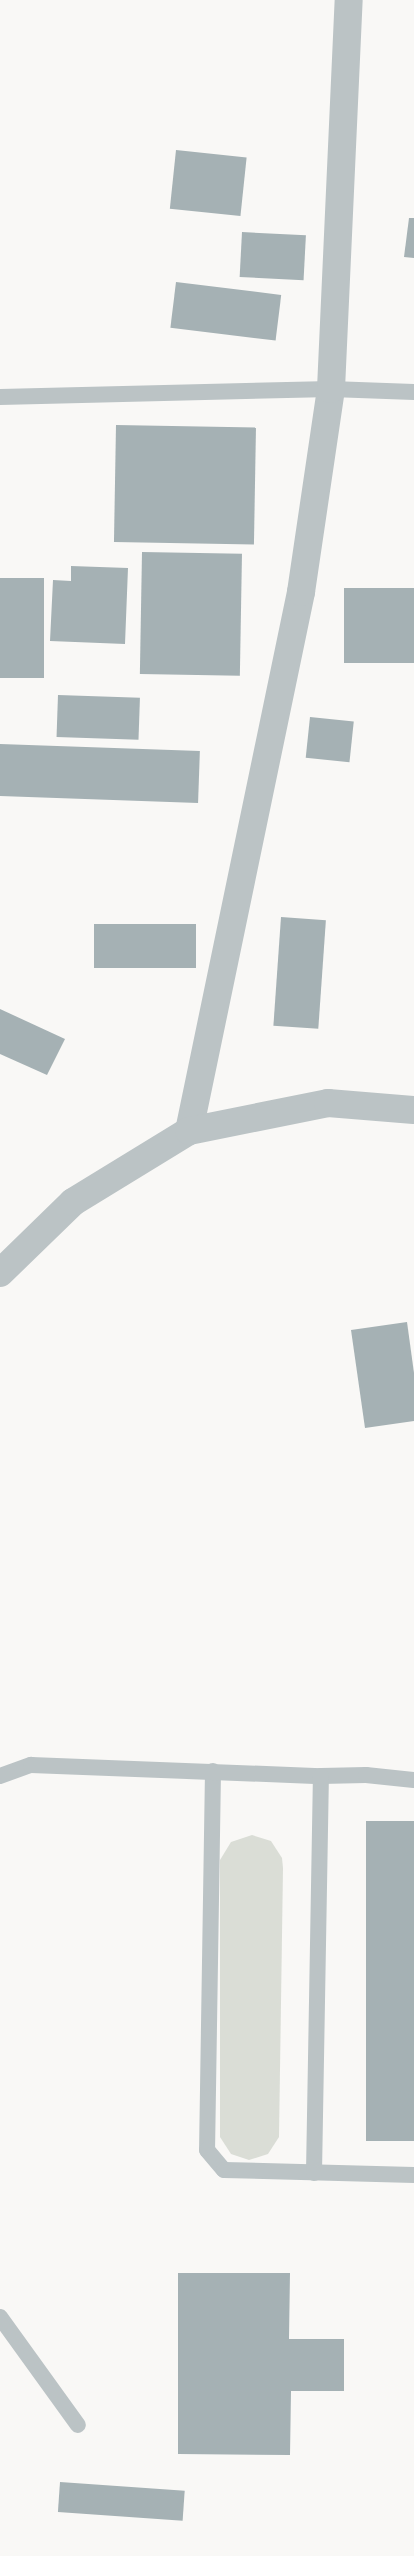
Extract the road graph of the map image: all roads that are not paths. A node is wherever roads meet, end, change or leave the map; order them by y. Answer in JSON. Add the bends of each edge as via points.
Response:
{"nodes":[{"id":1,"x":349,"y":0,"type":"edge"},
{"id":2,"x":331,"y":389,"type":"junction"},
{"id":3,"x":414,"y":392,"type":"edge"},
{"id":4,"x":0,"y":397,"type":"edge"},
{"id":5,"x":414,"y":1110,"type":"edge"},
{"id":6,"x":189,"y":1131,"type":"junction"},
{"id":7,"x":0,"y":1273,"type":"edge"},
{"id":8,"x":213,"y":1771,"type":"junction"},
{"id":9,"x":0,"y":1776,"type":"edge"},
{"id":10,"x":321,"y":1776,"type":"junction"},
{"id":11,"x":414,"y":1780,"type":"edge"},
{"id":12,"x":314,"y":2174,"type":"junction"},
{"id":13,"x":414,"y":2175,"type":"edge"},
{"id":14,"x":0,"y":2317,"type":"edge"},
{"id":15,"x":78,"y":2425,"type":"dead end"}],
"edges":[{"from":1,"to":2,"type":"street"},
{"from":2,"to":3,"type":"lane"},
{"from":2,"to":4,"type":"lane"},
{"from":2,"to":6,"type":"street","via":[[301,592]]},
{"from":5,"to":6,"type":"street","via":[[328,1103]]},
{"from":6,"to":7,"type":"street","via":[[73,1202]]},
{"from":8,"to":9,"type":"lane","via":[[31,1765]]},
{"from":8,"to":10,"type":"lane"},
{"from":8,"to":12,"type":"lane","via":[[207,2150],[224,2170]]},
{"from":10,"to":11,"type":"lane","via":[[366,1775]]},
{"from":10,"to":12,"type":"lane"},
{"from":12,"to":13,"type":"lane"},
{"from":14,"to":15,"type":"lane"}]}
